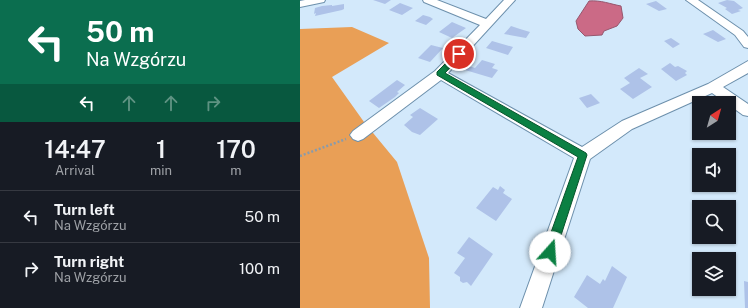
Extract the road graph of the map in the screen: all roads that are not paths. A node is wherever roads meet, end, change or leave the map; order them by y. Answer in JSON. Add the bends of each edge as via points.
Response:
{"nodes":[{"id":1,"x":320,"y":0,"type":"edge"},
{"id":2,"x":428,"y":0,"type":"edge"},
{"id":3,"x":510,"y":0,"type":"edge"},
{"id":4,"x":691,"y":0,"type":"edge"},
{"id":5,"x":300,"y":4,"type":"edge"},
{"id":6,"x":488,"y":24,"type":"junction"},
{"id":7,"x":748,"y":44,"type":"edge"},
{"id":8,"x":748,"y":65,"type":"edge"},
{"id":9,"x":440,"y":74,"type":"junction"},
{"id":10,"x":713,"y":87,"type":"junction"},
{"id":11,"x":748,"y":111,"type":"edge"},
{"id":12,"x":358,"y":135,"type":"road end"},
{"id":13,"x":583,"y":155,"type":"junction"},
{"id":14,"x":531,"y":308,"type":"edge"}],
"edges":[{"from":1,"to":5,"type":"street"},
{"from":2,"to":6,"type":"street"},
{"from":3,"to":6,"type":"street"},
{"from":4,"to":7,"type":"street","via":[[739,33]]},
{"from":6,"to":9,"type":"street"},
{"from":8,"to":10,"type":"street"},
{"from":9,"to":12,"type":"street"},
{"from":9,"to":13,"type":"street"},
{"from":10,"to":11,"type":"street"},
{"from":10,"to":13,"type":"street","via":[[627,125]]},
{"from":13,"to":14,"type":"street"}]}
